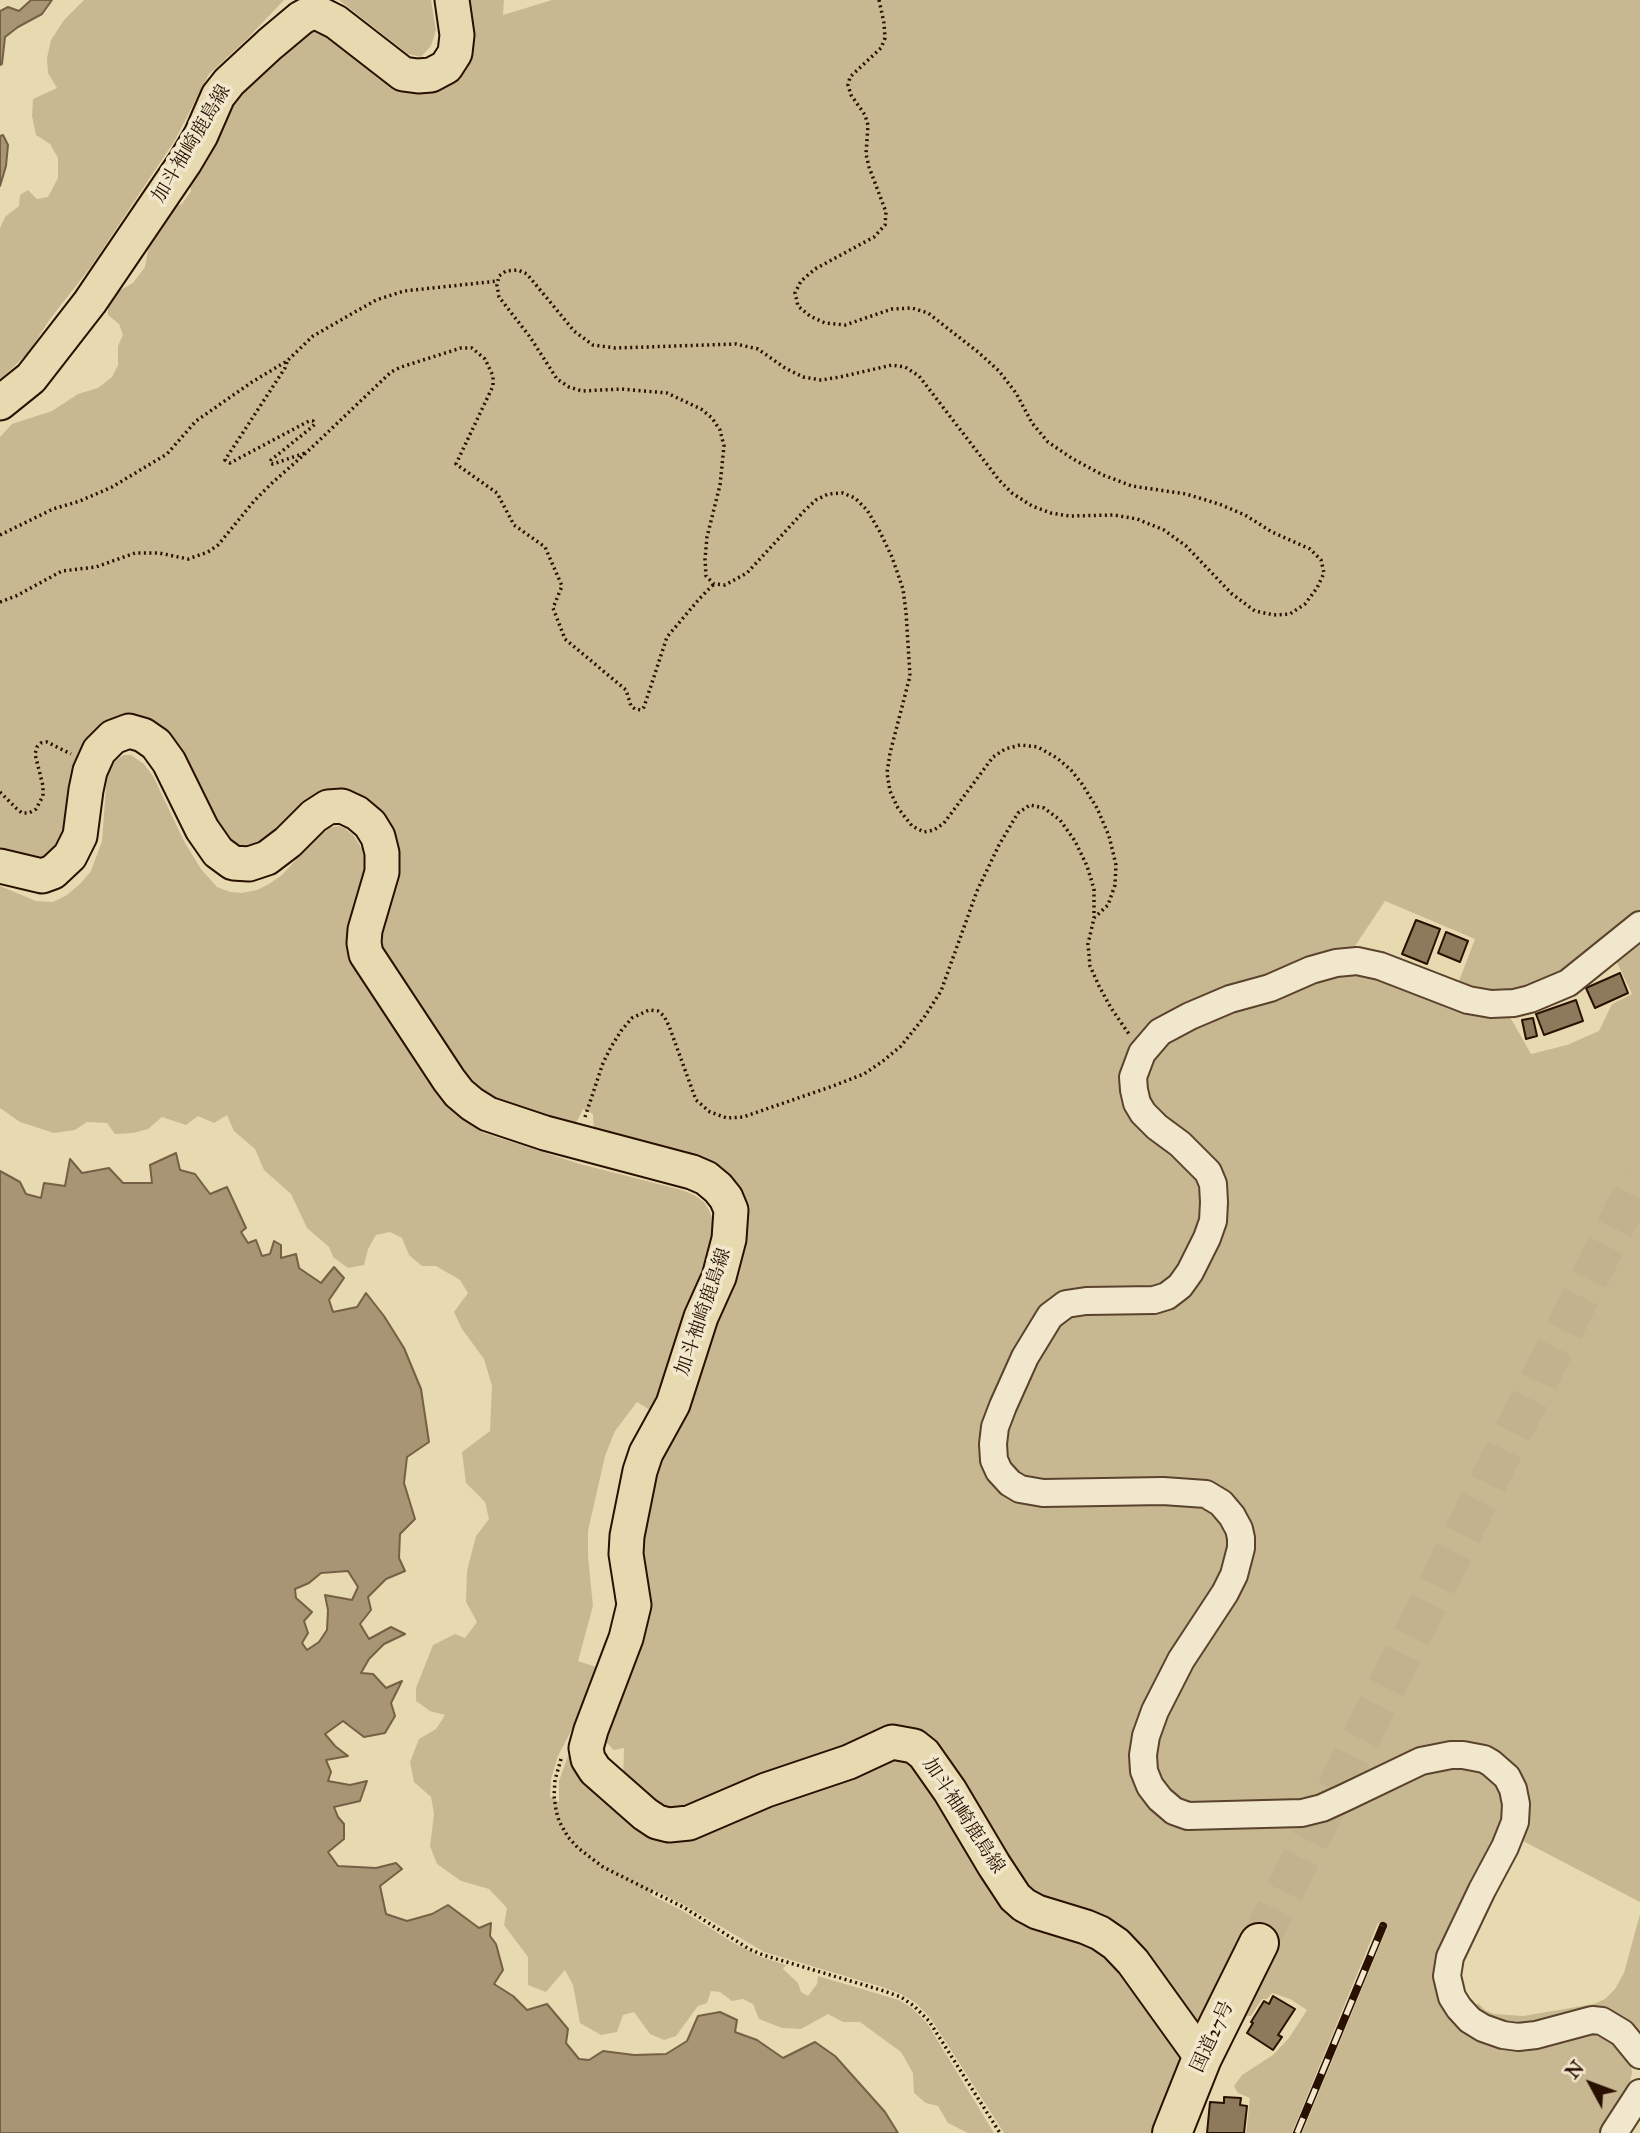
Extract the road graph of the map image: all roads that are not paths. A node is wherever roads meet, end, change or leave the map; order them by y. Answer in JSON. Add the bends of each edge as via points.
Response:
{"nodes":[{"id":1,"x":453,"y":0,"type":"edge"},
{"id":2,"x":0,"y":403,"type":"edge"},
{"id":3,"x":0,"y":866,"type":"edge"},
{"id":4,"x":1640,"y":925,"type":"edge"},
{"id":5,"x":1259,"y":1943,"type":"tunnel mouth"},
{"id":6,"x":1640,"y":2055,"type":"edge"},
{"id":7,"x":1202,"y":2058,"type":"junction"},
{"id":8,"x":1640,"y":2093,"type":"edge"},
{"id":9,"x":1172,"y":2133,"type":"edge"},
{"id":10,"x":1614,"y":2133,"type":"edge"}],
"edges":[{"from":1,"to":2,"type":"main road","name":"加斗袖崎鹿島線","via":[[455,53],[446,67],[431,75],[403,74],[336,22],[314,11],[270,44],[218,96],[185,162],[90,302],[31,378]]},
{"from":3,"to":7,"type":"main road","name":"加斗袖崎鹿島線","via":[[41,876],[54,873],[80,836],[86,790],[99,751],[113,737],[128,731],[156,744],[202,828],[218,852],[233,863],[267,858],[328,807],[342,806],[370,824],[382,853],[382,872],[365,930],[366,954],[449,1080],[488,1114],[706,1178],[731,1210],[719,1277],[673,1404],[640,1471],[626,1554],[634,1605],[588,1739],[588,1759],[595,1770],[645,1814],[669,1825],[689,1823],[892,1742],[914,1746],[950,1791],[1015,1896],[1037,1912],[1086,1927],[1116,1944]]},
{"from":4,"to":6,"type":"street","via":[[1568,983],[1514,1003],[1468,1000],[1380,966],[1336,962],[1230,999],[1160,1032],[1142,1053],[1133,1077],[1137,1103],[1208,1172],[1213,1184],[1213,1221],[1207,1238],[1190,1272],[1167,1296],[1066,1304],[1050,1316],[1003,1406],[993,1444],[999,1471],[1020,1489],[1206,1494],[1221,1503],[1239,1529],[1241,1548],[1234,1575],[1181,1660],[1146,1736],[1144,1771],[1160,1799],[1188,1816],[1302,1813],[1421,1761],[1463,1755],[1492,1763],[1513,1789],[1515,1822],[1450,1957],[1447,1976],[1452,1997],[1470,2020],[1503,2035],[1536,2035],[1602,2021],[1622,2033]]},
{"from":5,"to":7,"type":"highway","name":"国道27号"},
{"from":7,"to":9,"type":"highway","name":"国道27号"},
{"from":8,"to":10,"type":"street"}]}
